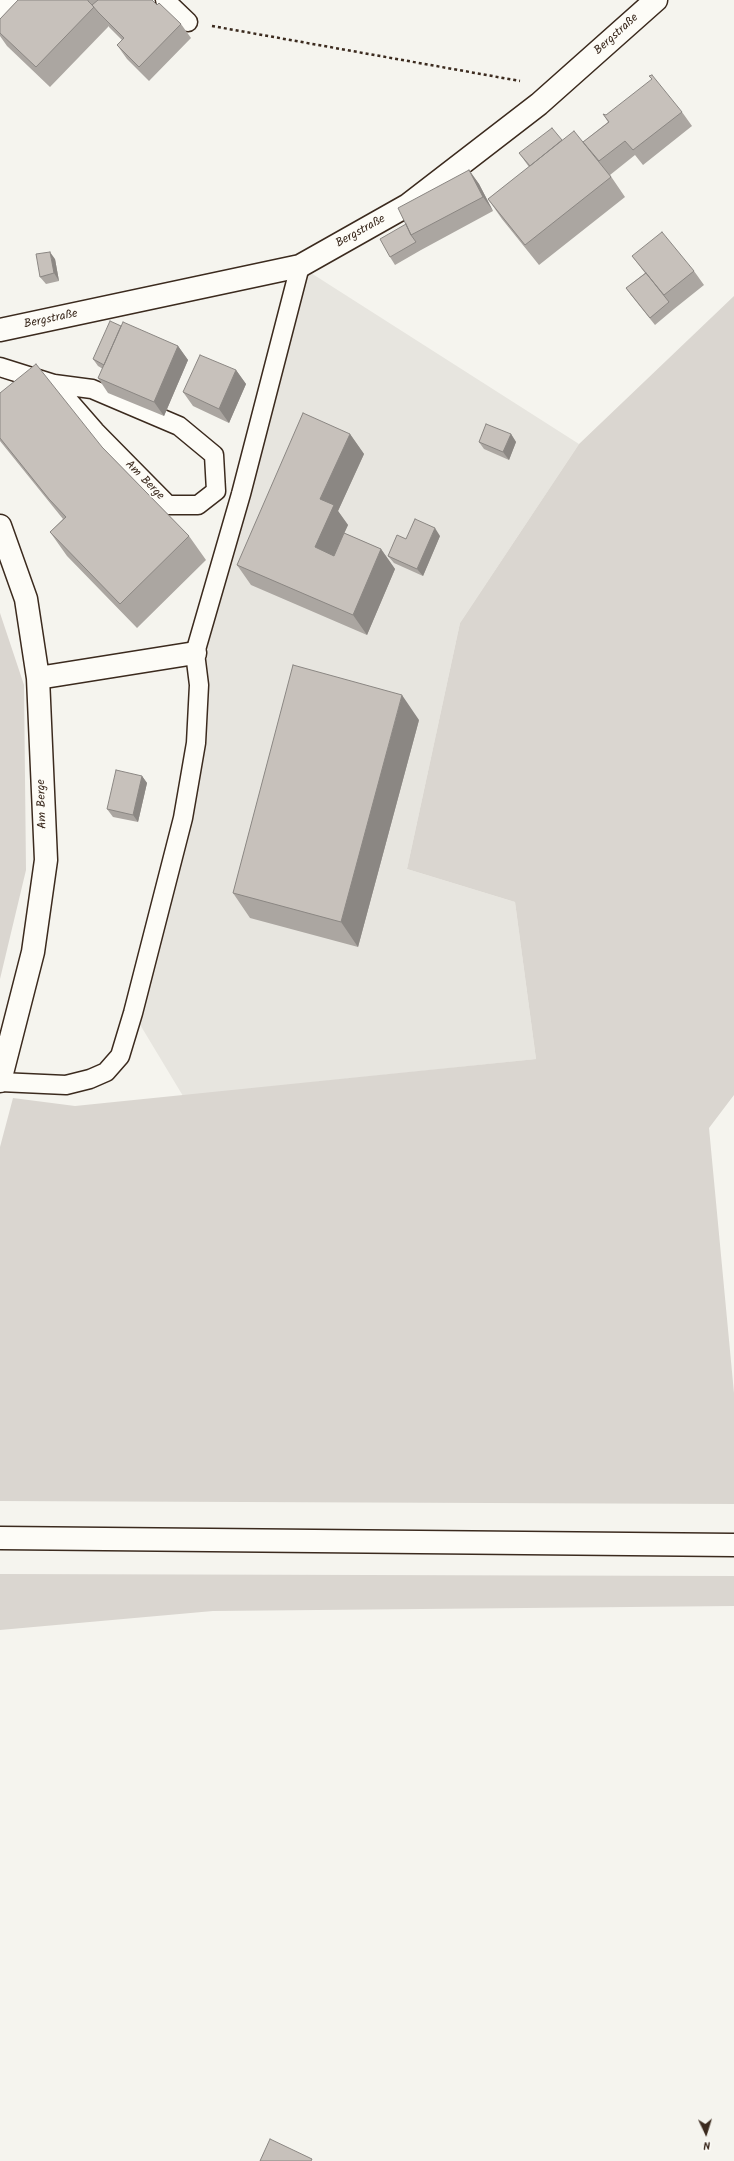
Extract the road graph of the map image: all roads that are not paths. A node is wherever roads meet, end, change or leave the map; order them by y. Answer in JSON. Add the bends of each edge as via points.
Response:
{"nodes":[{"id":1,"x":10,"y":0,"type":"edge"},
{"id":2,"x":165,"y":0,"type":"edge"},
{"id":3,"x":656,"y":0,"type":"edge"},
{"id":4,"x":0,"y":10,"type":"edge"},
{"id":5,"x":188,"y":22,"type":"road end"},
{"id":6,"x":300,"y":266,"type":"junction"},
{"id":7,"x":0,"y":330,"type":"edge"},
{"id":8,"x":0,"y":367,"type":"edge"},
{"id":9,"x":54,"y":384,"type":"junction"},
{"id":10,"x":216,"y":490,"type":"junction"},
{"id":11,"x":241,"y":494,"type":"junction"},
{"id":12,"x":0,"y":526,"type":"edge"},
{"id":13,"x":195,"y":653,"type":"junction"},
{"id":14,"x":38,"y":678,"type":"junction"},
{"id":15,"x":0,"y":1082,"type":"edge"},
{"id":16,"x":0,"y":1538,"type":"edge"},
{"id":17,"x":734,"y":1545,"type":"edge"}],
"edges":[{"from":1,"to":4,"type":"lane"},
{"from":2,"to":5,"type":"lane"},
{"from":3,"to":6,"type":"main road","name":"Bergstraße","via":[[557,89],[408,206]]},
{"from":6,"to":7,"type":"main road","name":"Bergstraße"},
{"from":6,"to":11,"type":"lane"},
{"from":8,"to":9,"type":"lane"},
{"from":9,"to":10,"type":"lane","via":[[92,389],[179,426],[214,455]]},
{"from":9,"to":10,"type":"lane","name":"Am Berge","via":[[168,505],[198,505]]},
{"from":10,"to":11,"type":"lane"},
{"from":11,"to":13,"type":"lane"},
{"from":12,"to":14,"type":"main road","name":"Am Berge","via":[[26,599]]},
{"from":13,"to":14,"type":"main road"},
{"from":13,"to":15,"type":"lane","via":[[198,685],[196,743],[183,818],[120,1056],[106,1072],[66,1085]]},
{"from":14,"to":15,"type":"main road","name":"Am Berge","via":[[46,860],[33,952]]},
{"from":16,"to":17,"type":"main road"}]}
